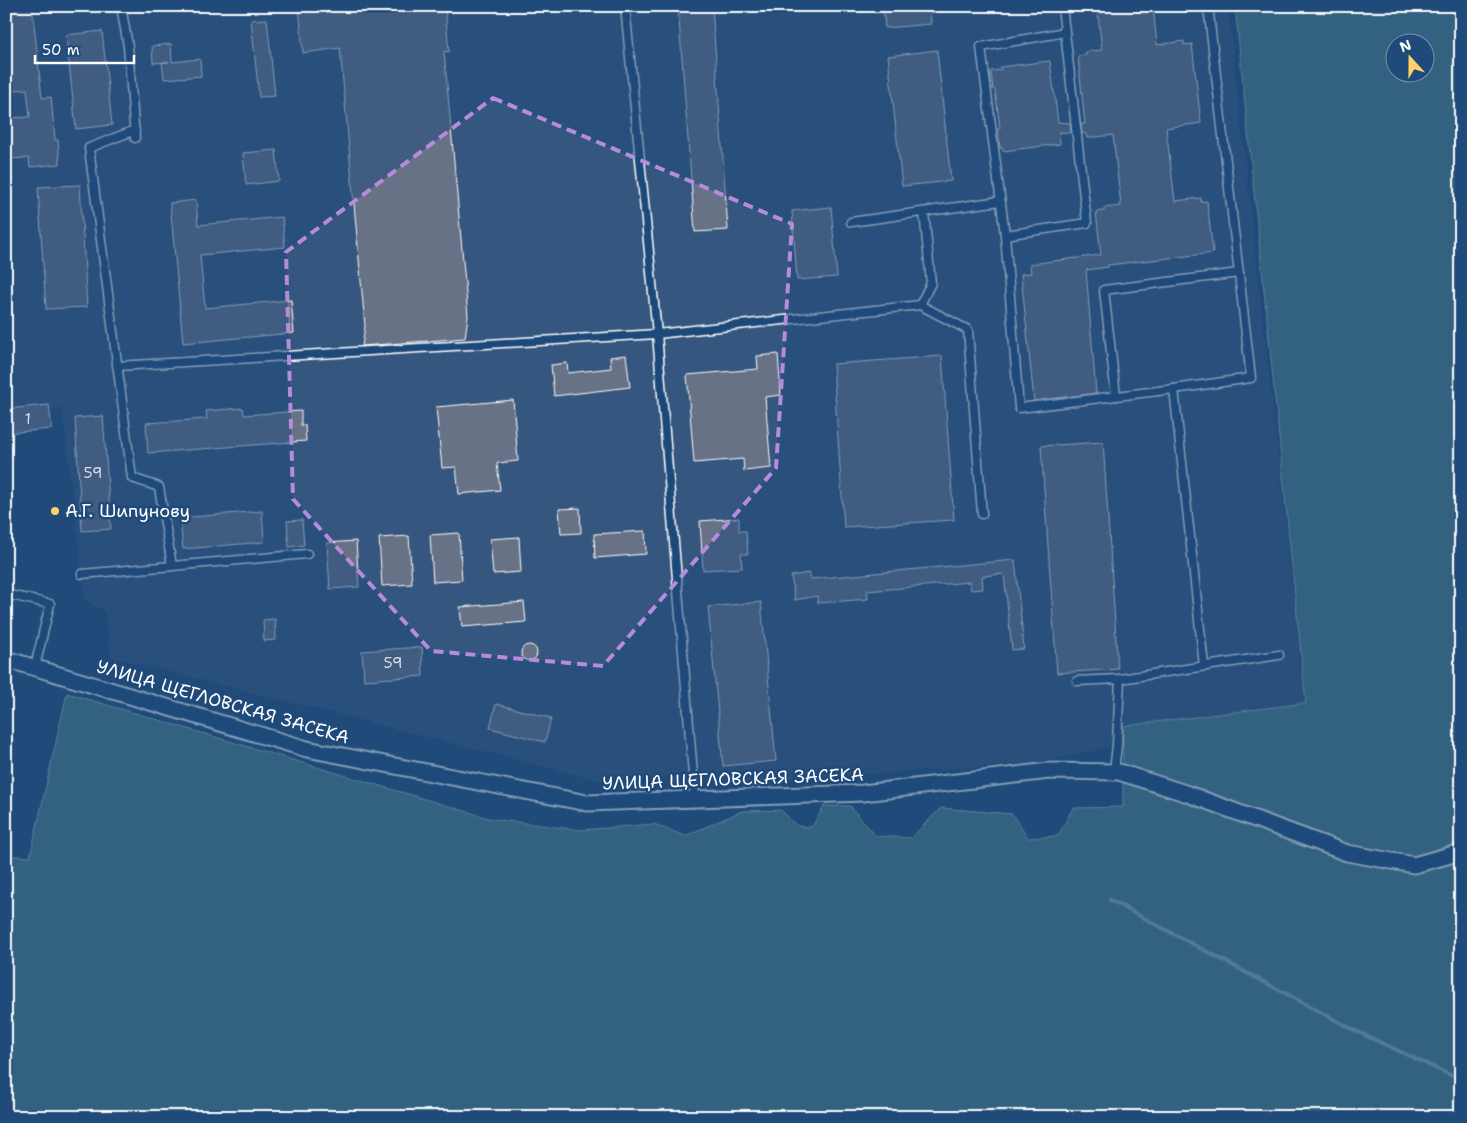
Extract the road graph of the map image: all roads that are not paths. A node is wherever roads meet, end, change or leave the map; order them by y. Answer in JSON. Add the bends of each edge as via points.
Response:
{"nodes":[{"id":1,"x":121,"y":6,"type":"edge"},
{"id":2,"x":625,"y":6,"type":"edge"},
{"id":3,"x":1062,"y":6,"type":"edge"},
{"id":4,"x":1208,"y":6,"type":"edge"},
{"id":5,"x":1065,"y":32,"type":"junction"},
{"id":6,"x":1000,"y":201,"type":"junction"},
{"id":7,"x":924,"y":212,"type":"junction"},
{"id":8,"x":851,"y":222,"type":"dead end"},
{"id":9,"x":1004,"y":234,"type":"junction"},
{"id":10,"x":1239,"y":273,"type":"junction"},
{"id":11,"x":920,"y":305,"type":"junction"},
{"id":12,"x":657,"y":334,"type":"junction"},
{"id":13,"x":117,"y":366,"type":"junction"},
{"id":14,"x":1174,"y":390,"type":"junction"},
{"id":15,"x":1116,"y":396,"type":"junction"},
{"id":16,"x":982,"y":514,"type":"dead end"},
{"id":17,"x":307,"y":554,"type":"dead end"},
{"id":18,"x":172,"y":566,"type":"junction"},
{"id":19,"x":82,"y":574,"type":"dead end"},
{"id":20,"x":6,"y":594,"type":"edge"},
{"id":21,"x":1279,"y":655,"type":"dead end"},
{"id":22,"x":14,"y":664,"type":"edge"},
{"id":23,"x":1204,"y":666,"type":"junction"},
{"id":24,"x":35,"y":667,"type":"junction"},
{"id":25,"x":1120,"y":679,"type":"junction"},
{"id":26,"x":1076,"y":681,"type":"dead end"},
{"id":27,"x":1114,"y":772,"type":"junction"},
{"id":28,"x":695,"y":799,"type":"junction"},
{"id":29,"x":1461,"y":852,"type":"edge"}],
"edges":[{"from":1,"to":13,"type":"lane","via":[[128,46],[135,134],[89,148]]},
{"from":2,"to":12,"type":"lane"},
{"from":3,"to":5,"type":"lane"},
{"from":4,"to":10,"type":"lane"},
{"from":5,"to":6,"type":"lane","via":[[980,47]]},
{"from":5,"to":9,"type":"lane","via":[[1087,223]]},
{"from":6,"to":7,"type":"lane"},
{"from":6,"to":9,"type":"lane"},
{"from":7,"to":8,"type":"lane"},
{"from":7,"to":11,"type":"lane","via":[[931,283]]},
{"from":9,"to":15,"type":"lane","via":[[1019,408]]},
{"from":10,"to":14,"type":"lane","via":[[1250,378]]},
{"from":10,"to":15,"type":"lane","via":[[1104,290]]},
{"from":11,"to":12,"type":"lane"},
{"from":11,"to":16,"type":"lane","via":[[968,330]]},
{"from":12,"to":13,"type":"lane"},
{"from":12,"to":28,"type":"lane"},
{"from":13,"to":18,"type":"lane","via":[[132,478],[159,486]]},
{"from":14,"to":15,"type":"lane"},
{"from":14,"to":23,"type":"lane"},
{"from":17,"to":18,"type":"lane"},
{"from":18,"to":19,"type":"lane"},
{"from":20,"to":24,"type":"lane","via":[[50,604]]},
{"from":21,"to":23,"type":"lane"},
{"from":22,"to":24,"type":"street","name":"УЛИЦА ЩЕГЛОВСКАЯ ЗАСЕКА"},
{"from":23,"to":25,"type":"lane"},
{"from":24,"to":28,"type":"street","name":"УЛИЦА ЩЕГЛОВСКАЯ ЗАСЕКА","via":[[308,749],[587,803]]},
{"from":25,"to":26,"type":"lane"},
{"from":25,"to":27,"type":"lane"},
{"from":27,"to":28,"type":"street","name":"УЛИЦА ЩЕГЛОВСКАЯ ЗАСЕКА","via":[[1049,771],[863,793]]},
{"from":27,"to":29,"type":"street","name":"УЛИЦА ЩЕГЛОВСКАЯ ЗАСЕКА","via":[[1188,794],[1347,853],[1414,865]]}]}
